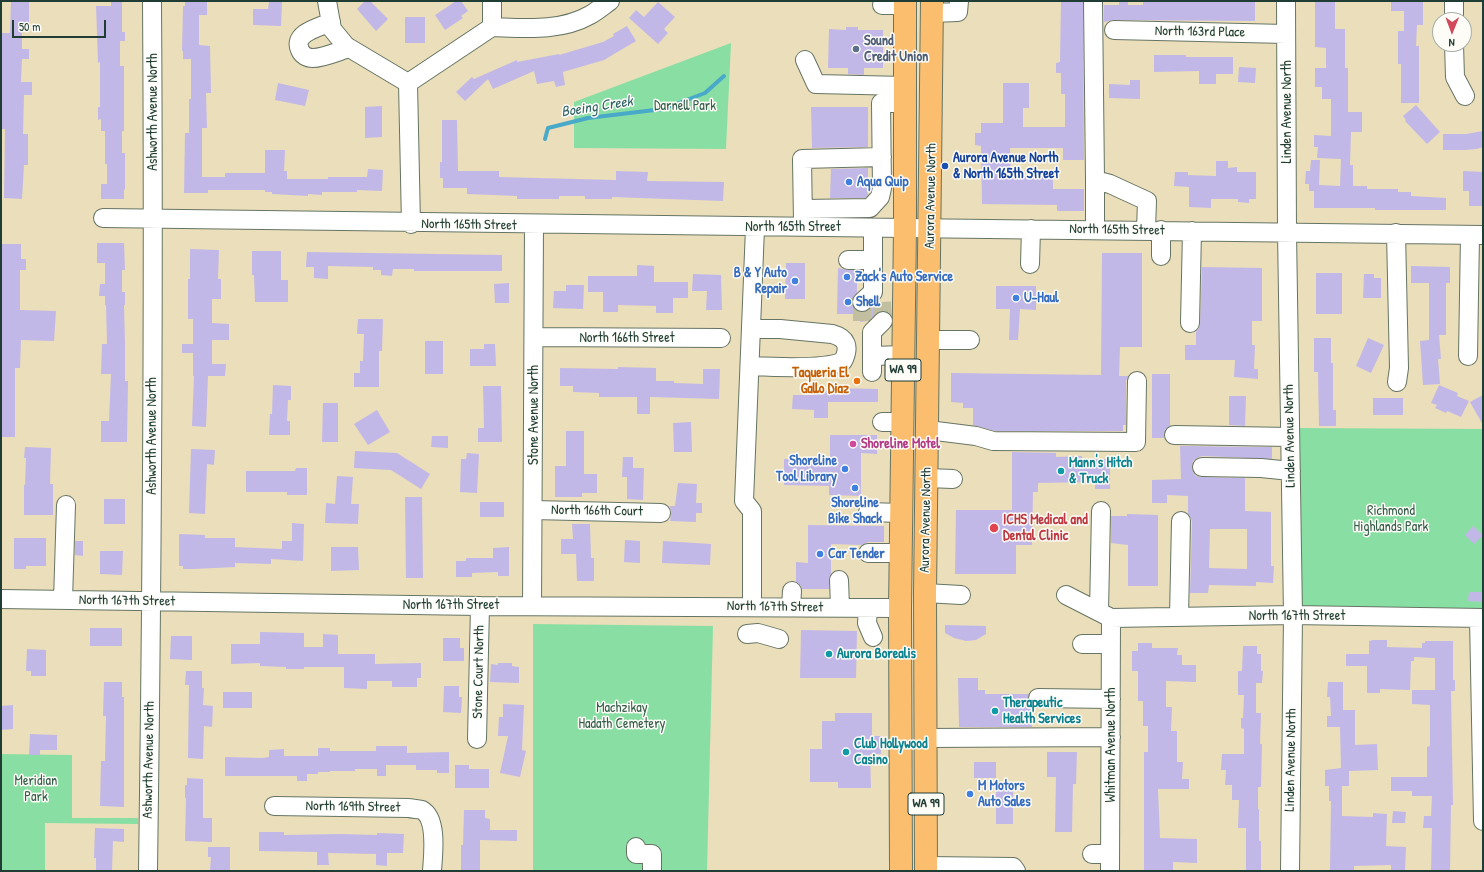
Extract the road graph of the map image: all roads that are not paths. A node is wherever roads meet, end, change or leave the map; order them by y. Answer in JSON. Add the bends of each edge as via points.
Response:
{"nodes":[{"id":1,"x":152,"y":1,"type":"edge"},
{"id":2,"x":327,"y":1,"type":"edge"},
{"id":3,"x":492,"y":1,"type":"edge"},
{"id":4,"x":610,"y":1,"type":"edge"},
{"id":5,"x":960,"y":1,"type":"edge"},
{"id":6,"x":1093,"y":1,"type":"edge"},
{"id":7,"x":1286,"y":1,"type":"edge"},
{"id":8,"x":1454,"y":1,"type":"edge"},
{"id":9,"x":906,"y":3,"type":"edge"},
{"id":10,"x":882,"y":5,"type":"dead end"},
{"id":11,"x":932,"y":7,"type":"edge"},
{"id":12,"x":1454,"y":12,"type":"edge"},
{"id":13,"x":331,"y":22,"type":"junction"},
{"id":14,"x":492,"y":27,"type":"junction"},
{"id":15,"x":1114,"y":30,"type":"dead end"},
{"id":16,"x":1286,"y":34,"type":"junction"},
{"id":17,"x":349,"y":48,"type":"junction"},
{"id":18,"x":1454,"y":52,"type":"edge"},
{"id":19,"x":805,"y":60,"type":"dead end"},
{"id":20,"x":408,"y":83,"type":"junction"},
{"id":21,"x":905,"y":94,"type":"junction"},
{"id":22,"x":1465,"y":96,"type":"dead end"},
{"id":23,"x":882,"y":157,"type":"junction"},
{"id":24,"x":1095,"y":180,"type":"junction"},
{"id":25,"x":803,"y":209,"type":"junction"},
{"id":26,"x":103,"y":218,"type":"dead end"},
{"id":27,"x":154,"y":220,"type":"junction"},
{"id":28,"x":411,"y":224,"type":"junction"},
{"id":29,"x":534,"y":225,"type":"junction"},
{"id":30,"x":754,"y":228,"type":"junction"},
{"id":31,"x":803,"y":228,"type":"junction"},
{"id":32,"x":874,"y":228,"type":"junction"},
{"id":33,"x":905,"y":228,"type":"junction"},
{"id":34,"x":931,"y":228,"type":"junction"},
{"id":35,"x":1030,"y":229,"type":"junction"},
{"id":36,"x":1095,"y":230,"type":"junction"},
{"id":37,"x":1153,"y":230,"type":"junction"},
{"id":38,"x":1192,"y":230,"type":"junction"},
{"id":39,"x":1287,"y":232,"type":"junction"},
{"id":40,"x":1396,"y":234,"type":"junction"},
{"id":41,"x":1477,"y":235,"type":"edge"},
{"id":42,"x":1161,"y":256,"type":"dead end"},
{"id":43,"x":848,"y":260,"type":"dead end"},
{"id":44,"x":873,"y":260,"type":"junction"},
{"id":45,"x":1030,"y":264,"type":"dead end"},
{"id":46,"x":872,"y":299,"type":"tunnel mouth"},
{"id":47,"x":1190,"y":323,"type":"dead end"},
{"id":48,"x":872,"y":324,"type":"tunnel mouth"},
{"id":49,"x":751,"y":329,"type":"junction"},
{"id":50,"x":534,"y":337,"type":"junction"},
{"id":51,"x":721,"y":338,"type":"dead end"},
{"id":52,"x":929,"y":340,"type":"junction"},
{"id":53,"x":970,"y":340,"type":"dead end"},
{"id":54,"x":904,"y":355,"type":"junction"},
{"id":55,"x":1468,"y":356,"type":"dead end"},
{"id":56,"x":750,"y":366,"type":"junction"},
{"id":57,"x":1137,"y":381,"type":"dead end"},
{"id":58,"x":1397,"y":382,"type":"dead end"},
{"id":59,"x":928,"y":430,"type":"junction"},
{"id":60,"x":1174,"y":435,"type":"dead end"},
{"id":61,"x":1290,"y":437,"type":"junction"},
{"id":62,"x":1202,"y":467,"type":"dead end"},
{"id":63,"x":1291,"y":471,"type":"junction"},
{"id":64,"x":927,"y":478,"type":"junction"},
{"id":65,"x":953,"y":478,"type":"dead end"},
{"id":66,"x":66,"y":505,"type":"dead end"},
{"id":67,"x":533,"y":510,"type":"junction"},
{"id":68,"x":1101,"y":511,"type":"dead end"},
{"id":69,"x":868,"y":512,"type":"dead end"},
{"id":70,"x":661,"y":513,"type":"dead end"},
{"id":71,"x":901,"y":513,"type":"junction"},
{"id":72,"x":1180,"y":521,"type":"dead end"},
{"id":73,"x":868,"y":553,"type":"dead end"},
{"id":74,"x":901,"y":554,"type":"junction"},
{"id":75,"x":839,"y":580,"type":"dead end"},
{"id":76,"x":925,"y":594,"type":"junction"},
{"id":77,"x":961,"y":595,"type":"dead end"},
{"id":78,"x":1066,"y":595,"type":"dead end"},
{"id":79,"x":1,"y":599,"type":"edge"},
{"id":80,"x":63,"y":600,"type":"junction"},
{"id":81,"x":152,"y":602,"type":"junction"},
{"id":82,"x":480,"y":606,"type":"junction"},
{"id":83,"x":532,"y":606,"type":"junction"},
{"id":84,"x":756,"y":607,"type":"junction"},
{"id":85,"x":840,"y":608,"type":"junction"},
{"id":86,"x":868,"y":608,"type":"junction"},
{"id":87,"x":900,"y":608,"type":"junction"},
{"id":88,"x":1105,"y":615,"type":"junction"},
{"id":89,"x":1293,"y":615,"type":"junction"},
{"id":90,"x":1179,"y":617,"type":"junction"},
{"id":91,"x":1481,"y":618,"type":"edge"},
{"id":92,"x":873,"y":636,"type":"dead end"},
{"id":93,"x":779,"y":639,"type":"dead end"},
{"id":94,"x":1082,"y":644,"type":"dead end"},
{"id":95,"x":1111,"y":644,"type":"junction"},
{"id":96,"x":1038,"y":698,"type":"dead end"},
{"id":97,"x":1111,"y":699,"type":"junction"},
{"id":98,"x":1111,"y":737,"type":"junction"},
{"id":99,"x":926,"y":738,"type":"junction"},
{"id":100,"x":477,"y":739,"type":"dead end"},
{"id":101,"x":274,"y":806,"type":"dead end"},
{"id":102,"x":1483,"y":821,"type":"edge"},
{"id":103,"x":636,"y":847,"type":"dead end"},
{"id":104,"x":1092,"y":854,"type":"dead end"},
{"id":105,"x":952,"y":856,"type":"dead end"},
{"id":106,"x":1110,"y":862,"type":"edge"},
{"id":107,"x":926,"y":864,"type":"edge"},
{"id":108,"x":148,"y":871,"type":"edge"},
{"id":109,"x":432,"y":871,"type":"edge"},
{"id":110,"x":652,"y":871,"type":"edge"},
{"id":111,"x":901,"y":871,"type":"edge"},
{"id":112,"x":1016,"y":871,"type":"edge"},
{"id":113,"x":1290,"y":871,"type":"edge"}],
"edges":[{"from":1,"to":27,"type":"street","name":"Ashworth Avenue North"},
{"from":2,"to":13,"type":"street"},
{"from":3,"to":14,"type":"street"},
{"from":4,"to":14,"type":"street","via":[[589,16],[563,25],[535,28]]},
{"from":5,"to":11,"type":"street","via":[[958,12]]},
{"from":6,"to":24,"type":"street"},
{"from":7,"to":16,"type":"street","name":"Linden Avenue North"},
{"from":8,"to":12,"type":"street"},
{"from":9,"to":10,"type":"street"},
{"from":9,"to":21,"type":"highway","name":"Aurora Avenue North","number":"WA 99"},
{"from":11,"to":34,"type":"highway","name":"Aurora Avenue North","number":"WA 99"},
{"from":13,"to":17,"type":"street","via":[[332,29]]},
{"from":13,"to":17,"type":"street","via":[[303,34],[299,42],[300,51],[306,57],[315,58]]},
{"from":14,"to":20,"type":"street"},
{"from":15,"to":16,"type":"street","name":"North 163rd Place"},
{"from":16,"to":39,"type":"street","name":"Linden Avenue North"},
{"from":17,"to":20,"type":"street"},
{"from":18,"to":22,"type":"street","via":[[1455,77]]},
{"from":19,"to":21,"type":"street","via":[[816,84]]},
{"from":20,"to":28,"type":"street"},
{"from":21,"to":23,"type":"street","via":[[881,103]]},
{"from":21,"to":33,"type":"highway","name":"Aurora Avenue North","number":"WA 99"},
{"from":23,"to":25,"type":"street","via":[[881,193],[870,208]]},
{"from":23,"to":25,"type":"street","via":[[802,159]]},
{"from":24,"to":36,"type":"street"},
{"from":24,"to":37,"type":"street","via":[[1147,201]]},
{"from":25,"to":31,"type":"street"},
{"from":26,"to":27,"type":"street","name":"North 165th Street"},
{"from":27,"to":28,"type":"street","name":"North 165th Street"},
{"from":27,"to":81,"type":"street","name":"Ashworth Avenue North"},
{"from":28,"to":29,"type":"street","name":"North 165th Street"},
{"from":29,"to":30,"type":"street","name":"North 165th Street"},
{"from":29,"to":50,"type":"street","name":"Stone Avenue North"},
{"from":30,"to":31,"type":"street","name":"North 165th Street"},
{"from":30,"to":49,"type":"street"},
{"from":31,"to":32,"type":"street","name":"North 165th Street"},
{"from":32,"to":33,"type":"street","name":"North 165th Street"},
{"from":32,"to":44,"type":"street"},
{"from":33,"to":34,"type":"street","name":"North 165th Street"},
{"from":33,"to":54,"type":"highway","name":"Aurora Avenue North","number":"WA 99"},
{"from":34,"to":35,"type":"street","name":"North 165th Street"},
{"from":34,"to":52,"type":"highway","name":"Aurora Avenue North","number":"WA 99"},
{"from":35,"to":36,"type":"street","name":"North 165th Street"},
{"from":35,"to":45,"type":"street"},
{"from":36,"to":37,"type":"street","name":"North 165th Street"},
{"from":37,"to":38,"type":"street","name":"North 165th Street"},
{"from":37,"to":42,"type":"street"},
{"from":38,"to":39,"type":"street","name":"North 165th Street"},
{"from":38,"to":47,"type":"street"},
{"from":39,"to":40,"type":"street","name":"North 165th Street"},
{"from":39,"to":61,"type":"street","name":"Linden Avenue North"},
{"from":40,"to":41,"type":"street","name":"North 165th Street"},
{"from":40,"to":58,"type":"street","via":[[1399,368]]},
{"from":41,"to":55,"type":"street"},
{"from":43,"to":44,"type":"street"},
{"from":44,"to":46,"type":"street"},
{"from":48,"to":54,"type":"street","via":[[872,364]]},
{"from":49,"to":56,"type":"street"},
{"from":49,"to":56,"type":"street","via":[[832,334],[844,340],[847,351],[843,361],[833,365]]},
{"from":50,"to":51,"type":"street","name":"North 166th Street"},
{"from":50,"to":67,"type":"street","name":"Stone Avenue North"},
{"from":52,"to":53,"type":"street"},
{"from":52,"to":59,"type":"highway","name":"Aurora Avenue North","number":"WA 99"},
{"from":54,"to":71,"type":"highway","name":"Aurora Avenue North","number":"WA 99","via":[[892,422]]},
{"from":56,"to":84,"type":"street","via":[[744,501],[752,511]]},
{"from":57,"to":59,"type":"street","via":[[1136,442],[994,441]]},
{"from":59,"to":64,"type":"highway","name":"Aurora Avenue North","number":"WA 99"},
{"from":60,"to":61,"type":"street"},
{"from":61,"to":63,"type":"street","name":"Linden Avenue North"},
{"from":62,"to":63,"type":"street"},
{"from":63,"to":89,"type":"street","name":"Linden Avenue North"},
{"from":64,"to":65,"type":"street"},
{"from":64,"to":76,"type":"highway","name":"Aurora Avenue North","number":"WA 99"},
{"from":66,"to":80,"type":"street"},
{"from":67,"to":70,"type":"street","name":"North 166th Court"},
{"from":67,"to":83,"type":"street","name":"Stone Avenue North"},
{"from":68,"to":88,"type":"street","name":"Whitman Avenue North"},
{"from":69,"to":71,"type":"street"},
{"from":71,"to":74,"type":"highway","name":"Aurora Avenue North","number":"WA 99"},
{"from":72,"to":90,"type":"street"},
{"from":73,"to":74,"type":"street"},
{"from":74,"to":87,"type":"highway","name":"Aurora Avenue North","number":"WA 99"},
{"from":75,"to":85,"type":"street"},
{"from":76,"to":77,"type":"street"},
{"from":76,"to":99,"type":"highway","name":"Aurora Avenue North","number":"WA 99"},
{"from":78,"to":88,"type":"street"},
{"from":79,"to":80,"type":"street","name":"North 167th Street"},
{"from":80,"to":81,"type":"street","name":"North 167th Street"},
{"from":81,"to":82,"type":"street","name":"North 167th Street"},
{"from":81,"to":108,"type":"street","name":"Ashworth Avenue North"},
{"from":82,"to":83,"type":"street","name":"North 167th Street"},
{"from":82,"to":100,"type":"street","name":"Stone Court North"},
{"from":83,"to":84,"type":"street","name":"North 167th Street"},
{"from":84,"to":85,"type":"street","name":"North 167th Street","via":[[791,599]]},
{"from":84,"to":93,"type":"street","via":[[753,633]]},
{"from":85,"to":86,"type":"street","name":"North 167th Street"},
{"from":86,"to":87,"type":"street","name":"North 167th Street"},
{"from":86,"to":92,"type":"street","via":[[867,624]]},
{"from":87,"to":111,"type":"highway","name":"Aurora Avenue North","number":"WA 99"},
{"from":88,"to":90,"type":"street","name":"North 167th Street"},
{"from":88,"to":95,"type":"street","name":"Whitman Avenue North"},
{"from":89,"to":90,"type":"street","name":"North 167th Street"},
{"from":89,"to":91,"type":"street","name":"North 167th Street"},
{"from":89,"to":113,"type":"street","name":"Linden Avenue North"},
{"from":91,"to":102,"type":"street"},
{"from":94,"to":95,"type":"street"},
{"from":95,"to":97,"type":"street","name":"Whitman Avenue North"},
{"from":96,"to":97,"type":"street"},
{"from":97,"to":98,"type":"street","name":"Whitman Avenue North"},
{"from":98,"to":99,"type":"street"},
{"from":98,"to":106,"type":"street","name":"Whitman Avenue North"},
{"from":99,"to":107,"type":"highway","name":"Aurora Avenue North","number":"WA 99"},
{"from":101,"to":109,"type":"street","name":"North 169th Street","via":[[422,810],[433,826]]},
{"from":103,"to":110,"type":"street","via":[[636,854],[652,854]]},
{"from":104,"to":106,"type":"street"},
{"from":105,"to":107,"type":"street"},
{"from":107,"to":112,"type":"street","via":[[1014,867]]}]}
